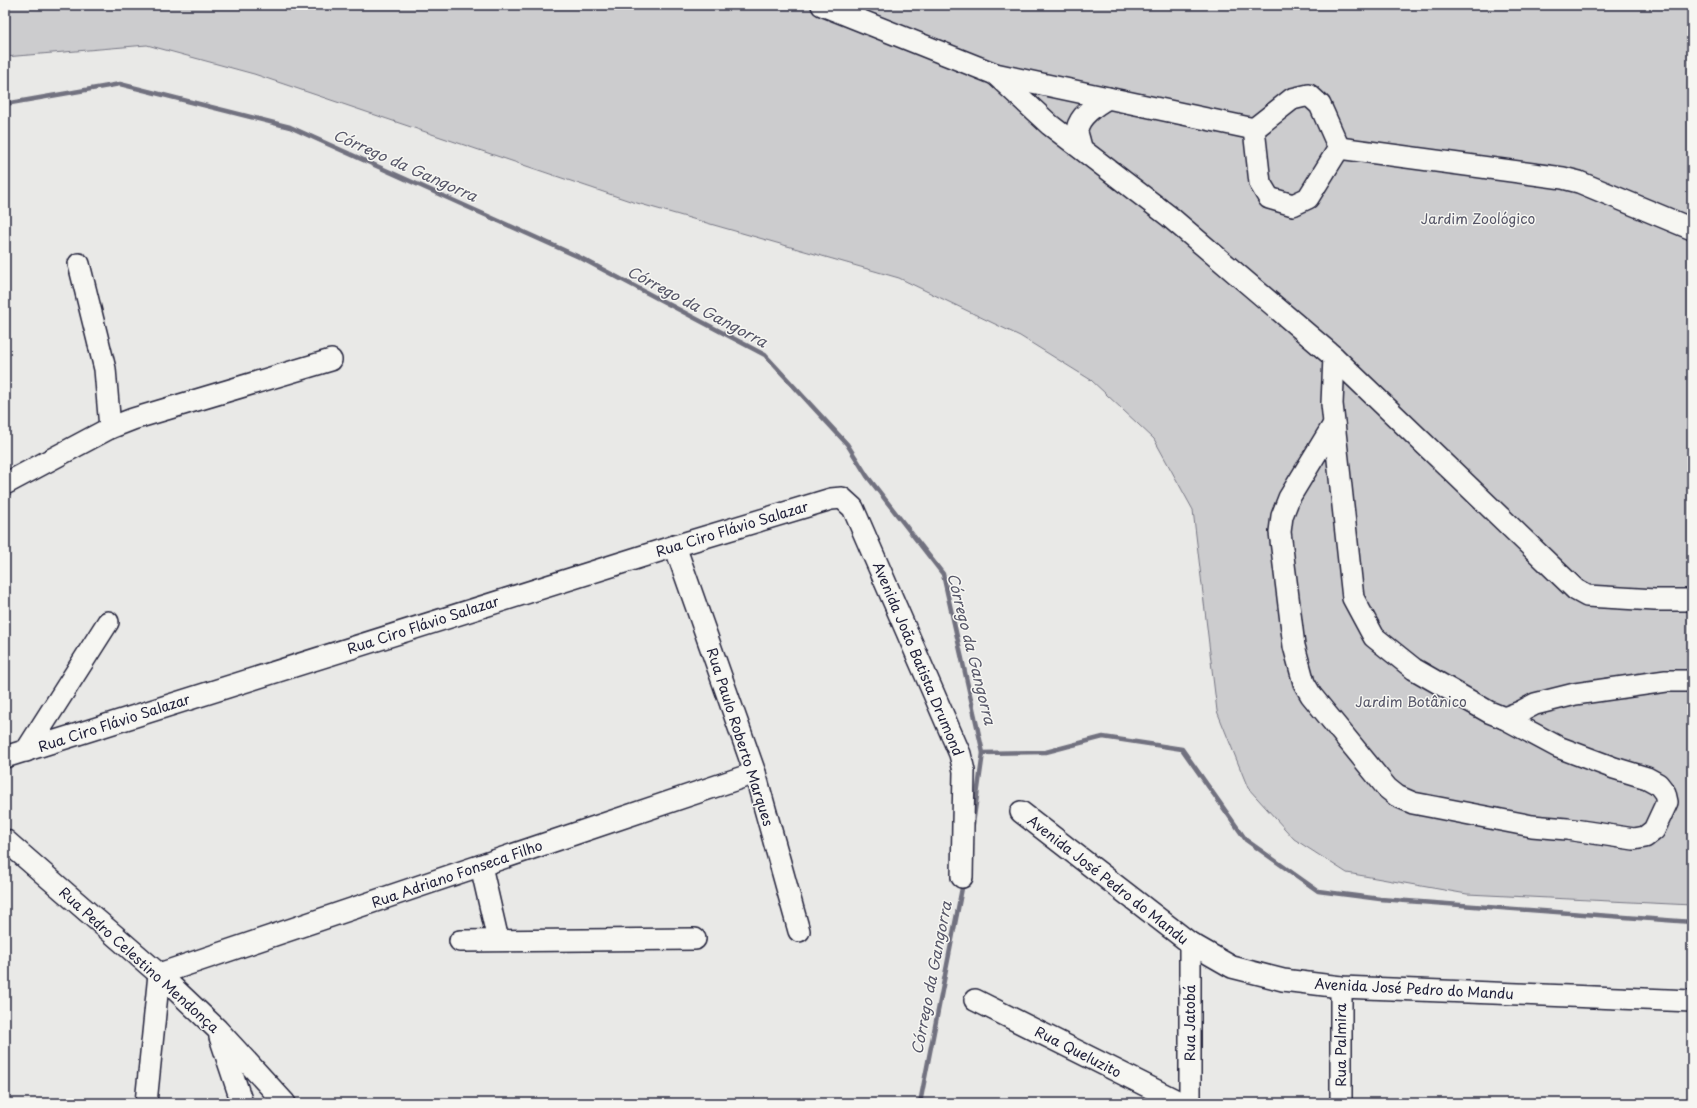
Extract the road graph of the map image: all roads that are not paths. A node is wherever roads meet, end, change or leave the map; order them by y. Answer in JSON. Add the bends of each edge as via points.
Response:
{"nodes":[{"id":1,"x":822,"y":5,"type":"edge"},
{"id":2,"x":995,"y":74,"type":"junction"},
{"id":3,"x":1108,"y":98,"type":"junction"},
{"id":4,"x":1254,"y":129,"type":"junction"},
{"id":5,"x":1081,"y":148,"type":"junction"},
{"id":6,"x":1339,"y":148,"type":"junction"},
{"id":7,"x":1692,"y":229,"type":"edge"},
{"id":8,"x":79,"y":264,"type":"dead end"},
{"id":9,"x":1334,"y":357,"type":"junction"},
{"id":10,"x":331,"y":360,"type":"dead end"},
{"id":11,"x":1334,"y":424,"type":"junction"},
{"id":12,"x":110,"y":428,"type":"junction"},
{"id":13,"x":5,"y":484,"type":"edge"},
{"id":14,"x":842,"y":498,"type":"joint"},
{"id":15,"x":675,"y":546,"type":"junction"},
{"id":16,"x":1692,"y":600,"type":"edge"},
{"id":17,"x":108,"y":622,"type":"dead end"},
{"id":18,"x":1692,"y":681,"type":"edge"},
{"id":19,"x":1504,"y":718,"type":"junction"},
{"id":20,"x":26,"y":751,"type":"junction"},
{"id":21,"x":5,"y":757,"type":"edge"},
{"id":22,"x":755,"y":773,"type":"junction"},
{"id":23,"x":1021,"y":812,"type":"dead end"},
{"id":24,"x":5,"y":840,"type":"edge"},
{"id":25,"x":480,"y":866,"type":"junction"},
{"id":26,"x":962,"y":877,"type":"dead end"},
{"id":27,"x":799,"y":931,"type":"dead end"},
{"id":28,"x":497,"y":932,"type":"junction"},
{"id":29,"x":695,"y":938,"type":"dead end"},
{"id":30,"x":460,"y":941,"type":"dead end"},
{"id":31,"x":1190,"y":943,"type":"junction"},
{"id":32,"x":159,"y":974,"type":"junction"},
{"id":33,"x":1341,"y":987,"type":"junction"},
{"id":34,"x":975,"y":1000,"type":"dead end"},
{"id":35,"x":1692,"y":1002,"type":"edge"},
{"id":36,"x":217,"y":1029,"type":"junction"},
{"id":37,"x":146,"y":1103,"type":"edge"},
{"id":38,"x":242,"y":1103,"type":"edge"},
{"id":39,"x":285,"y":1103,"type":"edge"},
{"id":40,"x":1180,"y":1103,"type":"edge"},
{"id":41,"x":1190,"y":1103,"type":"edge"},
{"id":42,"x":1341,"y":1103,"type":"edge"}],
"edges":[{"from":1,"to":2,"type":"street"},
{"from":2,"to":3,"type":"street"},
{"from":2,"to":5,"type":"street","via":[[1050,125]]},
{"from":3,"to":4,"type":"street"},
{"from":3,"to":5,"type":"street","via":[[1093,106],[1082,120],[1077,130]]},
{"from":4,"to":6,"type":"street","via":[[1292,99],[1308,96],[1320,105]]},
{"from":4,"to":6,"type":"street","via":[[1260,183],[1269,198],[1293,205],[1308,198]]},
{"from":5,"to":9,"type":"street","via":[[1170,217]]},
{"from":6,"to":7,"type":"street","via":[[1563,178],[1579,182]]},
{"from":8,"to":12,"type":"street","via":[[105,369]]},
{"from":9,"to":11,"type":"street"},
{"from":9,"to":16,"type":"street","via":[[1576,590],[1587,596]]},
{"from":10,"to":12,"type":"street"},
{"from":11,"to":19,"type":"street","via":[[1353,598],[1374,637],[1414,669]]},
{"from":11,"to":19,"type":"street","via":[[1290,498],[1282,516],[1280,532],[1294,646],[1310,695],[1387,788],[1413,803],[1532,826],[1634,839],[1654,830],[1667,802],[1665,793],[1658,784],[1558,747]]},
{"from":12,"to":13,"type":"street"},
{"from":14,"to":15,"type":"street","name":"Rua Ciro Flávio Salazar","via":[[831,499]]},
{"from":14,"to":26,"type":"street","name":"Avenida João Batista Drumond","via":[[853,508],[960,754],[964,771]]},
{"from":15,"to":20,"type":"street","name":"Rua Ciro Flávio Salazar"},
{"from":15,"to":22,"type":"street","name":"Rua Paulo Roberto Marques"},
{"from":17,"to":20,"type":"street"},
{"from":18,"to":19,"type":"street","via":[[1666,681],[1575,694],[1536,704]]},
{"from":20,"to":21,"type":"street","name":"Rua Ciro Flávio Salazar"},
{"from":22,"to":25,"type":"street","name":"Rua Adriano Fonseca Filho"},
{"from":22,"to":27,"type":"street","name":"Rua Paulo Roberto Marques"},
{"from":23,"to":31,"type":"street","name":"Avenida José Pedro do Mandu"},
{"from":24,"to":32,"type":"street","name":"Rua Pedro Celestino Mendonça"},
{"from":25,"to":28,"type":"street"},
{"from":25,"to":32,"type":"street","name":"Rua Adriano Fonseca Filho"},
{"from":28,"to":29,"type":"street"},
{"from":28,"to":30,"type":"street"},
{"from":31,"to":33,"type":"street","name":"Avenida José Pedro do Mandu","via":[[1232,967],[1283,980]]},
{"from":31,"to":41,"type":"street","name":"Rua Jatobá"},
{"from":32,"to":36,"type":"street","name":"Rua Pedro Celestino Mendonça"},
{"from":32,"to":37,"type":"street"},
{"from":33,"to":35,"type":"street","name":"Avenida José Pedro do Mandu"},
{"from":33,"to":42,"type":"street","name":"Rua Palmira"},
{"from":34,"to":40,"type":"street","name":"Rua Queluzito"},
{"from":36,"to":38,"type":"street"},
{"from":36,"to":39,"type":"street","name":"Rua Pedro Celestino Mendonça"}]}
